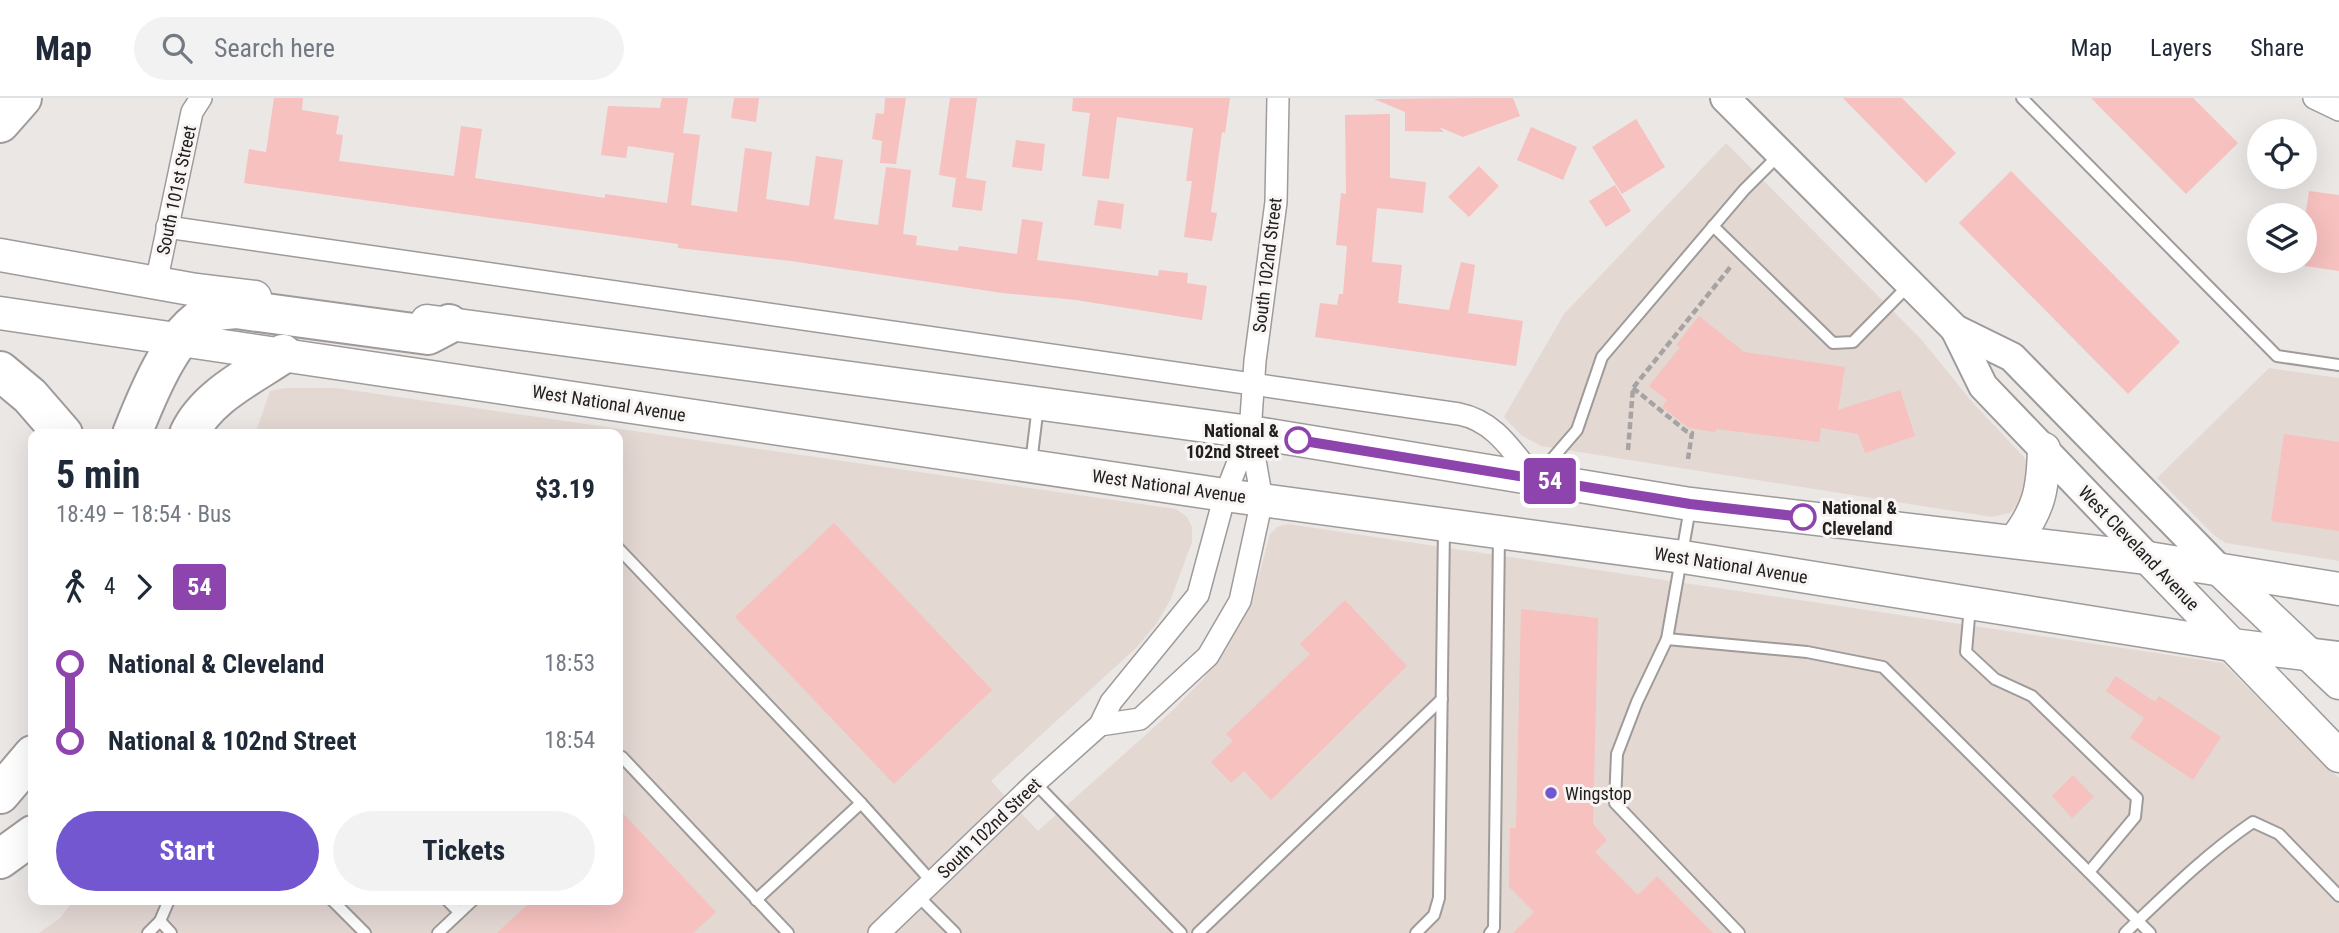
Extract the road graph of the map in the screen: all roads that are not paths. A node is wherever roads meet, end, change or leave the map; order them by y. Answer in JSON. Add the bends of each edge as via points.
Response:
{"nodes":[{"id":1,"x":22,"y":98,"type":"edge"},
{"id":2,"x":201,"y":98,"type":"edge"},
{"id":3,"x":1278,"y":98,"type":"edge"},
{"id":4,"x":1725,"y":98,"type":"edge"},
{"id":5,"x":2022,"y":98,"type":"edge"},
{"id":6,"x":2314,"y":98,"type":"edge"},
{"id":7,"x":2339,"y":110,"type":"edge"},
{"id":8,"x":0,"y":123,"type":"edge"},
{"id":9,"x":1780,"y":154,"type":"junction"},
{"id":10,"x":1713,"y":226,"type":"junction"},
{"id":11,"x":167,"y":227,"type":"junction"},
{"id":12,"x":0,"y":255,"type":"edge"},
{"id":13,"x":156,"y":283,"type":"junction"},
{"id":14,"x":1910,"y":284,"type":"junction"},
{"id":15,"x":0,"y":313,"type":"edge"},
{"id":16,"x":449,"y":324,"type":"junction"},
{"id":17,"x":1955,"y":329,"type":"junction"},
{"id":18,"x":181,"y":339,"type":"junction"},
{"id":19,"x":283,"y":354,"type":"junction"},
{"id":20,"x":2339,"y":365,"type":"edge"},
{"id":21,"x":0,"y":371,"type":"edge"},
{"id":22,"x":1254,"y":383,"type":"junction"},
{"id":23,"x":1038,"y":404,"type":"junction"},
{"id":24,"x":59,"y":429,"type":"edge"},
{"id":25,"x":134,"y":429,"type":"edge"},
{"id":26,"x":191,"y":429,"type":"edge"},
{"id":27,"x":1251,"y":432,"type":"junction"},
{"id":28,"x":2044,"y":449,"type":"junction"},
{"id":29,"x":1030,"y":466,"type":"junction"},
{"id":30,"x":1535,"y":478,"type":"junction"},
{"id":31,"x":1225,"y":495,"type":"junction"},
{"id":32,"x":1262,"y":500,"type":"junction"},
{"id":33,"x":1690,"y":504,"type":"junction"},
{"id":34,"x":1444,"y":525,"type":"junction"},
{"id":35,"x":1499,"y":532,"type":"junction"},
{"id":36,"x":2014,"y":542,"type":"junction"},
{"id":37,"x":623,"y":553,"type":"edge"},
{"id":38,"x":1683,"y":557,"type":"junction"},
{"id":39,"x":2148,"y":558,"type":"junction"},
{"id":40,"x":2220,"y":570,"type":"junction"},
{"id":41,"x":2339,"y":589,"type":"edge"},
{"id":42,"x":1970,"y":603,"type":"junction"},
{"id":43,"x":1667,"y":639,"type":"junction"},
{"id":44,"x":2232,"y":645,"type":"junction"},
{"id":45,"x":2325,"y":656,"type":"edge"},
{"id":46,"x":2339,"y":683,"type":"edge"},
{"id":47,"x":1442,"y":699,"type":"junction"},
{"id":48,"x":1100,"y":725,"type":"junction"},
{"id":49,"x":2339,"y":756,"type":"edge"},
{"id":50,"x":28,"y":761,"type":"edge"},
{"id":51,"x":623,"y":761,"type":"edge"},
{"id":52,"x":1034,"y":783,"type":"junction"},
{"id":53,"x":0,"y":794,"type":"edge"},
{"id":54,"x":862,"y":803,"type":"junction"},
{"id":55,"x":28,"y":839,"type":"edge"},
{"id":56,"x":0,"y":859,"type":"edge"},
{"id":57,"x":2089,"y":872,"type":"junction"},
{"id":58,"x":925,"y":889,"type":"junction"},
{"id":59,"x":2339,"y":896,"type":"edge"},
{"id":60,"x":756,"y":900,"type":"junction"},
{"id":61,"x":167,"y":905,"type":"edge"},
{"id":62,"x":337,"y":905,"type":"edge"},
{"id":63,"x":452,"y":905,"type":"edge"},
{"id":64,"x":468,"y":905,"type":"edge"},
{"id":65,"x":460,"y":912,"type":"junction"},
{"id":66,"x":160,"y":921,"type":"junction"},
{"id":67,"x":2138,"y":921,"type":"junction"},
{"id":68,"x":148,"y":933,"type":"edge"},
{"id":69,"x":171,"y":933,"type":"edge"},
{"id":70,"x":365,"y":933,"type":"edge"},
{"id":71,"x":438,"y":933,"type":"edge"},
{"id":72,"x":788,"y":933,"type":"edge"},
{"id":73,"x":879,"y":933,"type":"edge"},
{"id":74,"x":955,"y":933,"type":"edge"},
{"id":75,"x":1181,"y":933,"type":"edge"},
{"id":76,"x":1198,"y":933,"type":"edge"},
{"id":77,"x":1416,"y":933,"type":"edge"},
{"id":78,"x":1490,"y":933,"type":"edge"},
{"id":79,"x":1740,"y":933,"type":"edge"},
{"id":80,"x":2125,"y":933,"type":"edge"},
{"id":81,"x":2150,"y":933,"type":"edge"}],
"edges":[{"from":1,"to":8,"type":"highway"},
{"from":2,"to":11,"type":"street","name":"South 101st Street","via":[[192,112]]},
{"from":3,"to":22,"type":"street","name":"South 102nd Street","via":[[1276,202]]},
{"from":4,"to":9,"type":"street","name":"West Cleveland Avenue"},
{"from":5,"to":20,"type":"lane","via":[[2277,356]]},
{"from":6,"to":7,"type":"street"},
{"from":9,"to":10,"type":"lane"},
{"from":9,"to":14,"type":"street","name":"West Cleveland Avenue"},
{"from":10,"to":14,"type":"lane","via":[[1833,343],[1853,342]]},
{"from":10,"to":30,"type":"lane","via":[[1602,357],[1577,430]]},
{"from":11,"to":13,"type":"street","name":"South 101st Street"},
{"from":11,"to":22,"type":"street"},
{"from":12,"to":13,"type":"main road"},
{"from":13,"to":16,"type":"main road"},
{"from":14,"to":17,"type":"street","name":"West Cleveland Avenue"},
{"from":15,"to":18,"type":"main road","name":"West National Avenue"},
{"from":16,"to":18,"type":"highway","via":[[428,335],[236,309],[212,312]]},
{"from":16,"to":23,"type":"main road"},
{"from":17,"to":28,"type":"street","name":"West Cleveland Avenue","via":[[1983,386]]},
{"from":17,"to":40,"type":"street","name":"West Cleveland Avenue","via":[[2012,357]]},
{"from":18,"to":19,"type":"main road","name":"West National Avenue"},
{"from":18,"to":25,"type":"highway","via":[[153,383]]},
{"from":19,"to":26,"type":"highway","via":[[223,394]]},
{"from":19,"to":29,"type":"main road","name":"West National Avenue"},
{"from":21,"to":24,"type":"highway"},
{"from":22,"to":27,"type":"street","name":"South 102nd Street"},
{"from":22,"to":30,"type":"street","via":[[1477,418],[1496,431]]},
{"from":23,"to":27,"type":"main road"},
{"from":23,"to":29,"type":"lane"},
{"from":27,"to":30,"type":"main road"},
{"from":27,"to":31,"type":"street","name":"South 102nd Street"},
{"from":27,"to":32,"type":"street","name":"South 102nd Street"},
{"from":28,"to":36,"type":"main road","via":[[2038,505]]},
{"from":28,"to":39,"type":"street","name":"West Cleveland Avenue"},
{"from":29,"to":31,"type":"main road","name":"West National Avenue"},
{"from":30,"to":33,"type":"main road"},
{"from":31,"to":32,"type":"main road","name":"West National Avenue"},
{"from":31,"to":48,"type":"street","name":"South 102nd Street","via":[[1198,595],[1111,702]]},
{"from":32,"to":34,"type":"main road","name":"West National Avenue"},
{"from":32,"to":48,"type":"street","name":"South 102nd Street","via":[[1240,601],[1208,656],[1140,719]]},
{"from":33,"to":36,"type":"main road"},
{"from":33,"to":38,"type":"lane"},
{"from":34,"to":35,"type":"main road","name":"West National Avenue"},
{"from":34,"to":47,"type":"lane"},
{"from":35,"to":38,"type":"main road","name":"West National Avenue"},
{"from":35,"to":78,"type":"lane","via":[[1494,928]]},
{"from":36,"to":39,"type":"main road"},
{"from":37,"to":54,"type":"lane"},
{"from":38,"to":42,"type":"main road","name":"West National Avenue"},
{"from":38,"to":43,"type":"lane"},
{"from":39,"to":40,"type":"main road"},
{"from":39,"to":44,"type":"main road","name":"West Cleveland Avenue"},
{"from":40,"to":41,"type":"main road"},
{"from":40,"to":45,"type":"main road","name":"West Cleveland Avenue"},
{"from":42,"to":44,"type":"main road","name":"West National Avenue"},
{"from":42,"to":57,"type":"lane","via":[[1966,652],[1994,679],[2032,696],[2137,798],[2135,817]]},
{"from":43,"to":57,"type":"lane","via":[[1807,652],[1883,667]]},
{"from":43,"to":79,"type":"lane","via":[[1617,754],[1615,803]]},
{"from":44,"to":45,"type":"main road","name":"West National Avenue"},
{"from":44,"to":49,"type":"main road","name":"West Cleveland Avenue"},
{"from":45,"to":46,"type":"main road","name":"West Cleveland Avenue"},
{"from":47,"to":76,"type":"lane"},
{"from":47,"to":77,"type":"lane","via":[[1439,898],[1434,915]]},
{"from":48,"to":52,"type":"street","name":"South 102nd Street"},
{"from":50,"to":53,"type":"highway"},
{"from":51,"to":60,"type":"lane"},
{"from":52,"to":58,"type":"street","name":"South 102nd Street"},
{"from":52,"to":75,"type":"lane"},
{"from":54,"to":58,"type":"lane"},
{"from":54,"to":60,"type":"lane"},
{"from":55,"to":56,"type":"highway"},
{"from":57,"to":67,"type":"lane"},
{"from":58,"to":73,"type":"street","name":"South 102nd Street"},
{"from":58,"to":74,"type":"lane"},
{"from":59,"to":67,"type":"lane","via":[[2279,834],[2253,822],[2228,838]]},
{"from":60,"to":72,"type":"lane"},
{"from":61,"to":66,"type":"lane"},
{"from":62,"to":70,"type":"lane"},
{"from":63,"to":65,"type":"lane"},
{"from":64,"to":65,"type":"lane"},
{"from":65,"to":71,"type":"lane"},
{"from":66,"to":68,"type":"lane"},
{"from":66,"to":69,"type":"lane"},
{"from":67,"to":80,"type":"lane"},
{"from":67,"to":81,"type":"lane"}]}
